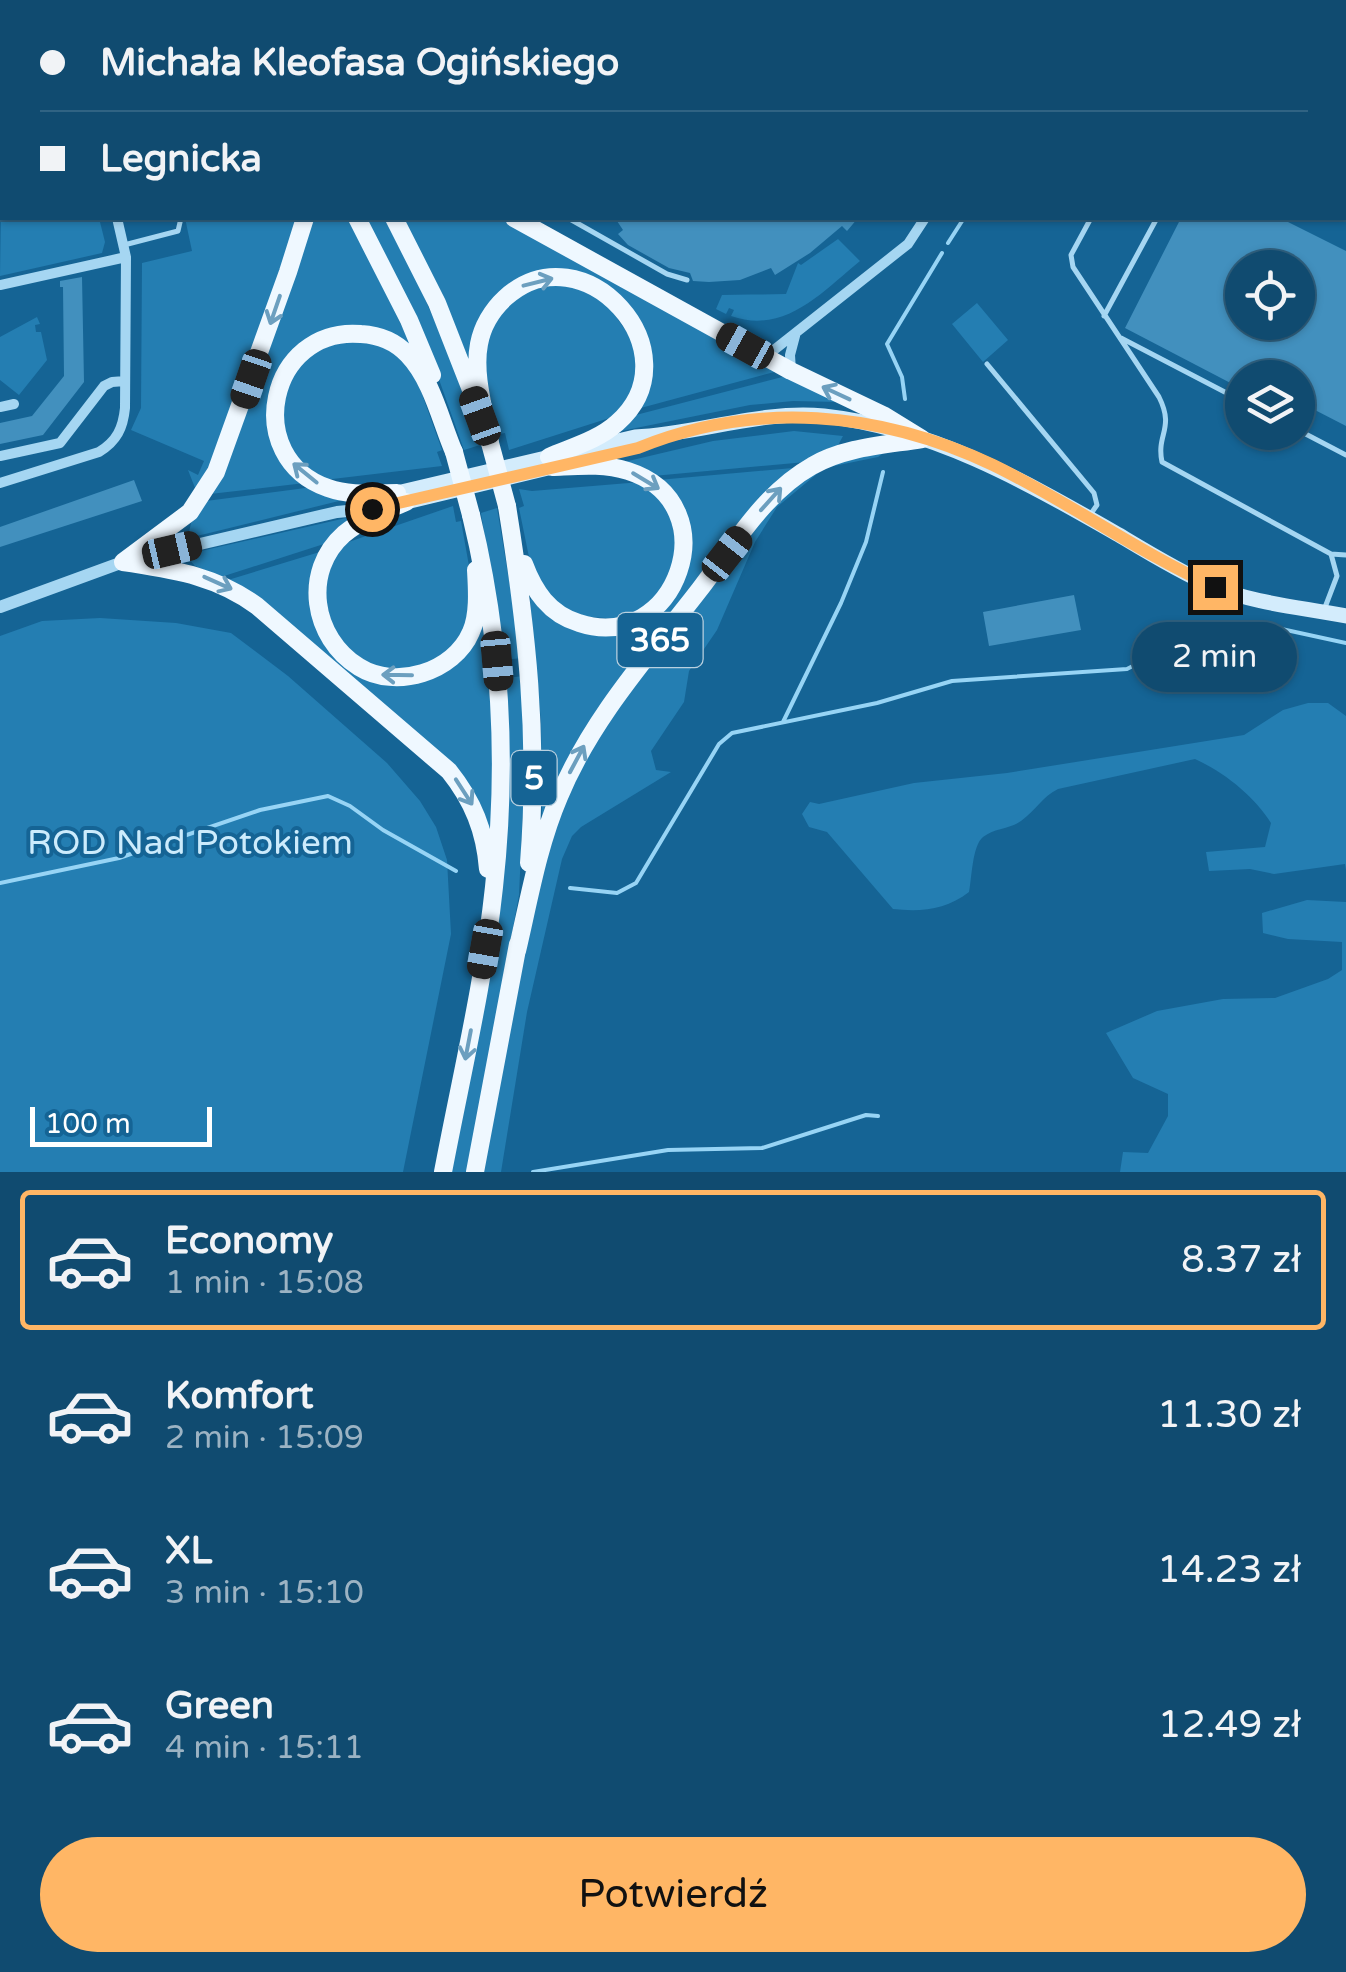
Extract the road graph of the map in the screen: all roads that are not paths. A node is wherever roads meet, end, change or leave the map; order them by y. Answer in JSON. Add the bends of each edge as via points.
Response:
{"nodes":[{"id":1,"x":117,"y":220,"type":"edge"},
{"id":2,"x":181,"y":220,"type":"edge"},
{"id":3,"x":304,"y":220,"type":"edge"},
{"id":4,"x":358,"y":220,"type":"edge"},
{"id":5,"x":395,"y":220,"type":"edge"},
{"id":6,"x":518,"y":220,"type":"edge"},
{"id":7,"x":578,"y":220,"type":"edge"},
{"id":8,"x":924,"y":220,"type":"edge"},
{"id":9,"x":1089,"y":220,"type":"edge"},
{"id":10,"x":1157,"y":220,"type":"edge"},
{"id":11,"x":125,"y":251,"type":"junction"},
{"id":12,"x":687,"y":280,"type":"dead end"},
{"id":13,"x":0,"y":284,"type":"edge"},
{"id":14,"x":1104,"y":316,"type":"junction"},
{"id":15,"x":796,"y":336,"type":"junction"},
{"id":16,"x":1118,"y":336,"type":"junction"},
{"id":17,"x":766,"y":357,"type":"junction"},
{"id":18,"x":986,"y":364,"type":"dead end"},
{"id":19,"x":791,"y":372,"type":"junction"},
{"id":20,"x":125,"y":381,"type":"junction"},
{"id":21,"x":1225,"y":392,"type":"edge"},
{"id":22,"x":14,"y":404,"type":"dead end"},
{"id":23,"x":0,"y":406,"type":"edge"},
{"id":24,"x":922,"y":439,"type":"junction"},
{"id":25,"x":1315,"y":439,"type":"edge"},
{"id":26,"x":490,"y":442,"type":"junction"},
{"id":27,"x":454,"y":452,"type":"junction"},
{"id":28,"x":1346,"y":455,"type":"edge"},
{"id":29,"x":0,"y":456,"type":"edge"},
{"id":30,"x":550,"y":462,"type":"junction"},
{"id":31,"x":0,"y":483,"type":"edge"},
{"id":32,"x":401,"y":498,"type":"junction"},
{"id":33,"x":507,"y":506,"type":"junction"},
{"id":34,"x":471,"y":515,"type":"junction"},
{"id":35,"x":1088,"y":518,"type":"junction"},
{"id":36,"x":1331,"y":554,"type":"junction"},
{"id":37,"x":1346,"y":555,"type":"edge"},
{"id":38,"x":123,"y":562,"type":"junction"},
{"id":39,"x":0,"y":607,"type":"edge"},
{"id":40,"x":1324,"y":612,"type":"junction"},
{"id":41,"x":1345,"y":612,"type":"edge"},
{"id":42,"x":485,"y":949,"type":"junction"},
{"id":43,"x":517,"y":951,"type":"junction"},
{"id":44,"x":443,"y":1172,"type":"edge"},
{"id":45,"x":475,"y":1172,"type":"edge"}],
"edges":[{"from":1,"to":11,"type":"street"},
{"from":2,"to":11,"type":"lane","via":[[178,231]]},
{"from":3,"to":38,"type":"main road","one_way":true,"via":[[216,472],[190,512]]},
{"from":4,"to":27,"type":"main road","number":"5","via":[[431,372]]},
{"from":5,"to":26,"type":"main road","number":"5","via":[[438,302]]},
{"from":6,"to":17,"type":"main road"},
{"from":7,"to":12,"type":"lane"},
{"from":8,"to":15,"type":"street","via":[[908,244]]},
{"from":9,"to":14,"type":"lane","via":[[1072,268]]},
{"from":10,"to":14,"type":"lane"},
{"from":11,"to":13,"type":"street"},
{"from":11,"to":20,"type":"street"},
{"from":14,"to":16,"type":"lane"},
{"from":15,"to":17,"type":"street"},
{"from":15,"to":19,"type":"street"},
{"from":16,"to":21,"type":"lane"},
{"from":16,"to":36,"type":"lane","via":[[1168,414],[1162,462]]},
{"from":17,"to":19,"type":"main road"},
{"from":18,"to":35,"type":"lane","via":[[1094,494]]},
{"from":24,"to":19,"type":"main road","one_way":true},
{"from":20,"to":29,"type":"street","via":[[104,386],[60,442]]},
{"from":20,"to":31,"type":"street","via":[[124,419],[109,446]]},
{"from":22,"to":23,"type":"street"},
{"from":24,"to":30,"type":"main road","via":[[840,418],[795,415],[636,438]]},
{"from":24,"to":35,"type":"main road","via":[[994,466]]},
{"from":43,"to":24,"type":"main road","number":"365","one_way":true,"via":[[549,824],[583,748],[759,512],[819,462]]},
{"from":25,"to":28,"type":"lane"},
{"from":26,"to":30,"type":"main road","one_way":true,"via":[[479,375],[478,344],[486,322],[524,285],[578,280],[628,314],[643,374],[634,403],[616,425]]},
{"from":26,"to":33,"type":"main road","number":"5","bridge":true},
{"from":32,"to":27,"type":"main road","one_way":true,"via":[[328,488],[288,456],[277,431],[276,397],[286,370],[303,351],[342,334],[392,342],[422,375]]},
{"from":27,"to":34,"type":"main road","number":"5","bridge":true},
{"from":30,"to":32,"type":"main road"},
{"from":30,"to":33,"type":"main road","one_way":true,"via":[[618,468],[667,496],[680,521],[684,556],[674,584],[653,609],[632,622],[602,627],[552,610],[531,582]]},
{"from":34,"to":32,"type":"main road","one_way":true,"via":[[477,584],[471,633],[429,672],[381,675],[356,665],[328,634],[317,586],[326,556],[345,533]]},
{"from":32,"to":38,"type":"street","via":[[356,503]]},
{"from":33,"to":43,"type":"main road","number":"5","via":[[534,722],[534,802]]},
{"from":34,"to":42,"type":"main road","number":"5","via":[[490,602],[502,729],[500,829]]},
{"from":35,"to":40,"type":"main road","via":[[1215,587]]},
{"from":36,"to":37,"type":"lane"},
{"from":36,"to":40,"type":"lane","via":[[1337,576]]},
{"from":38,"to":39,"type":"street"},
{"from":38,"to":42,"type":"main road","one_way":true,"via":[[195,574],[234,590],[449,771],[475,811],[485,847]]},
{"from":40,"to":41,"type":"main road"},
{"from":42,"to":44,"type":"main road","number":"5","one_way":true},
{"from":43,"to":45,"type":"main road","number":"5"}]}
